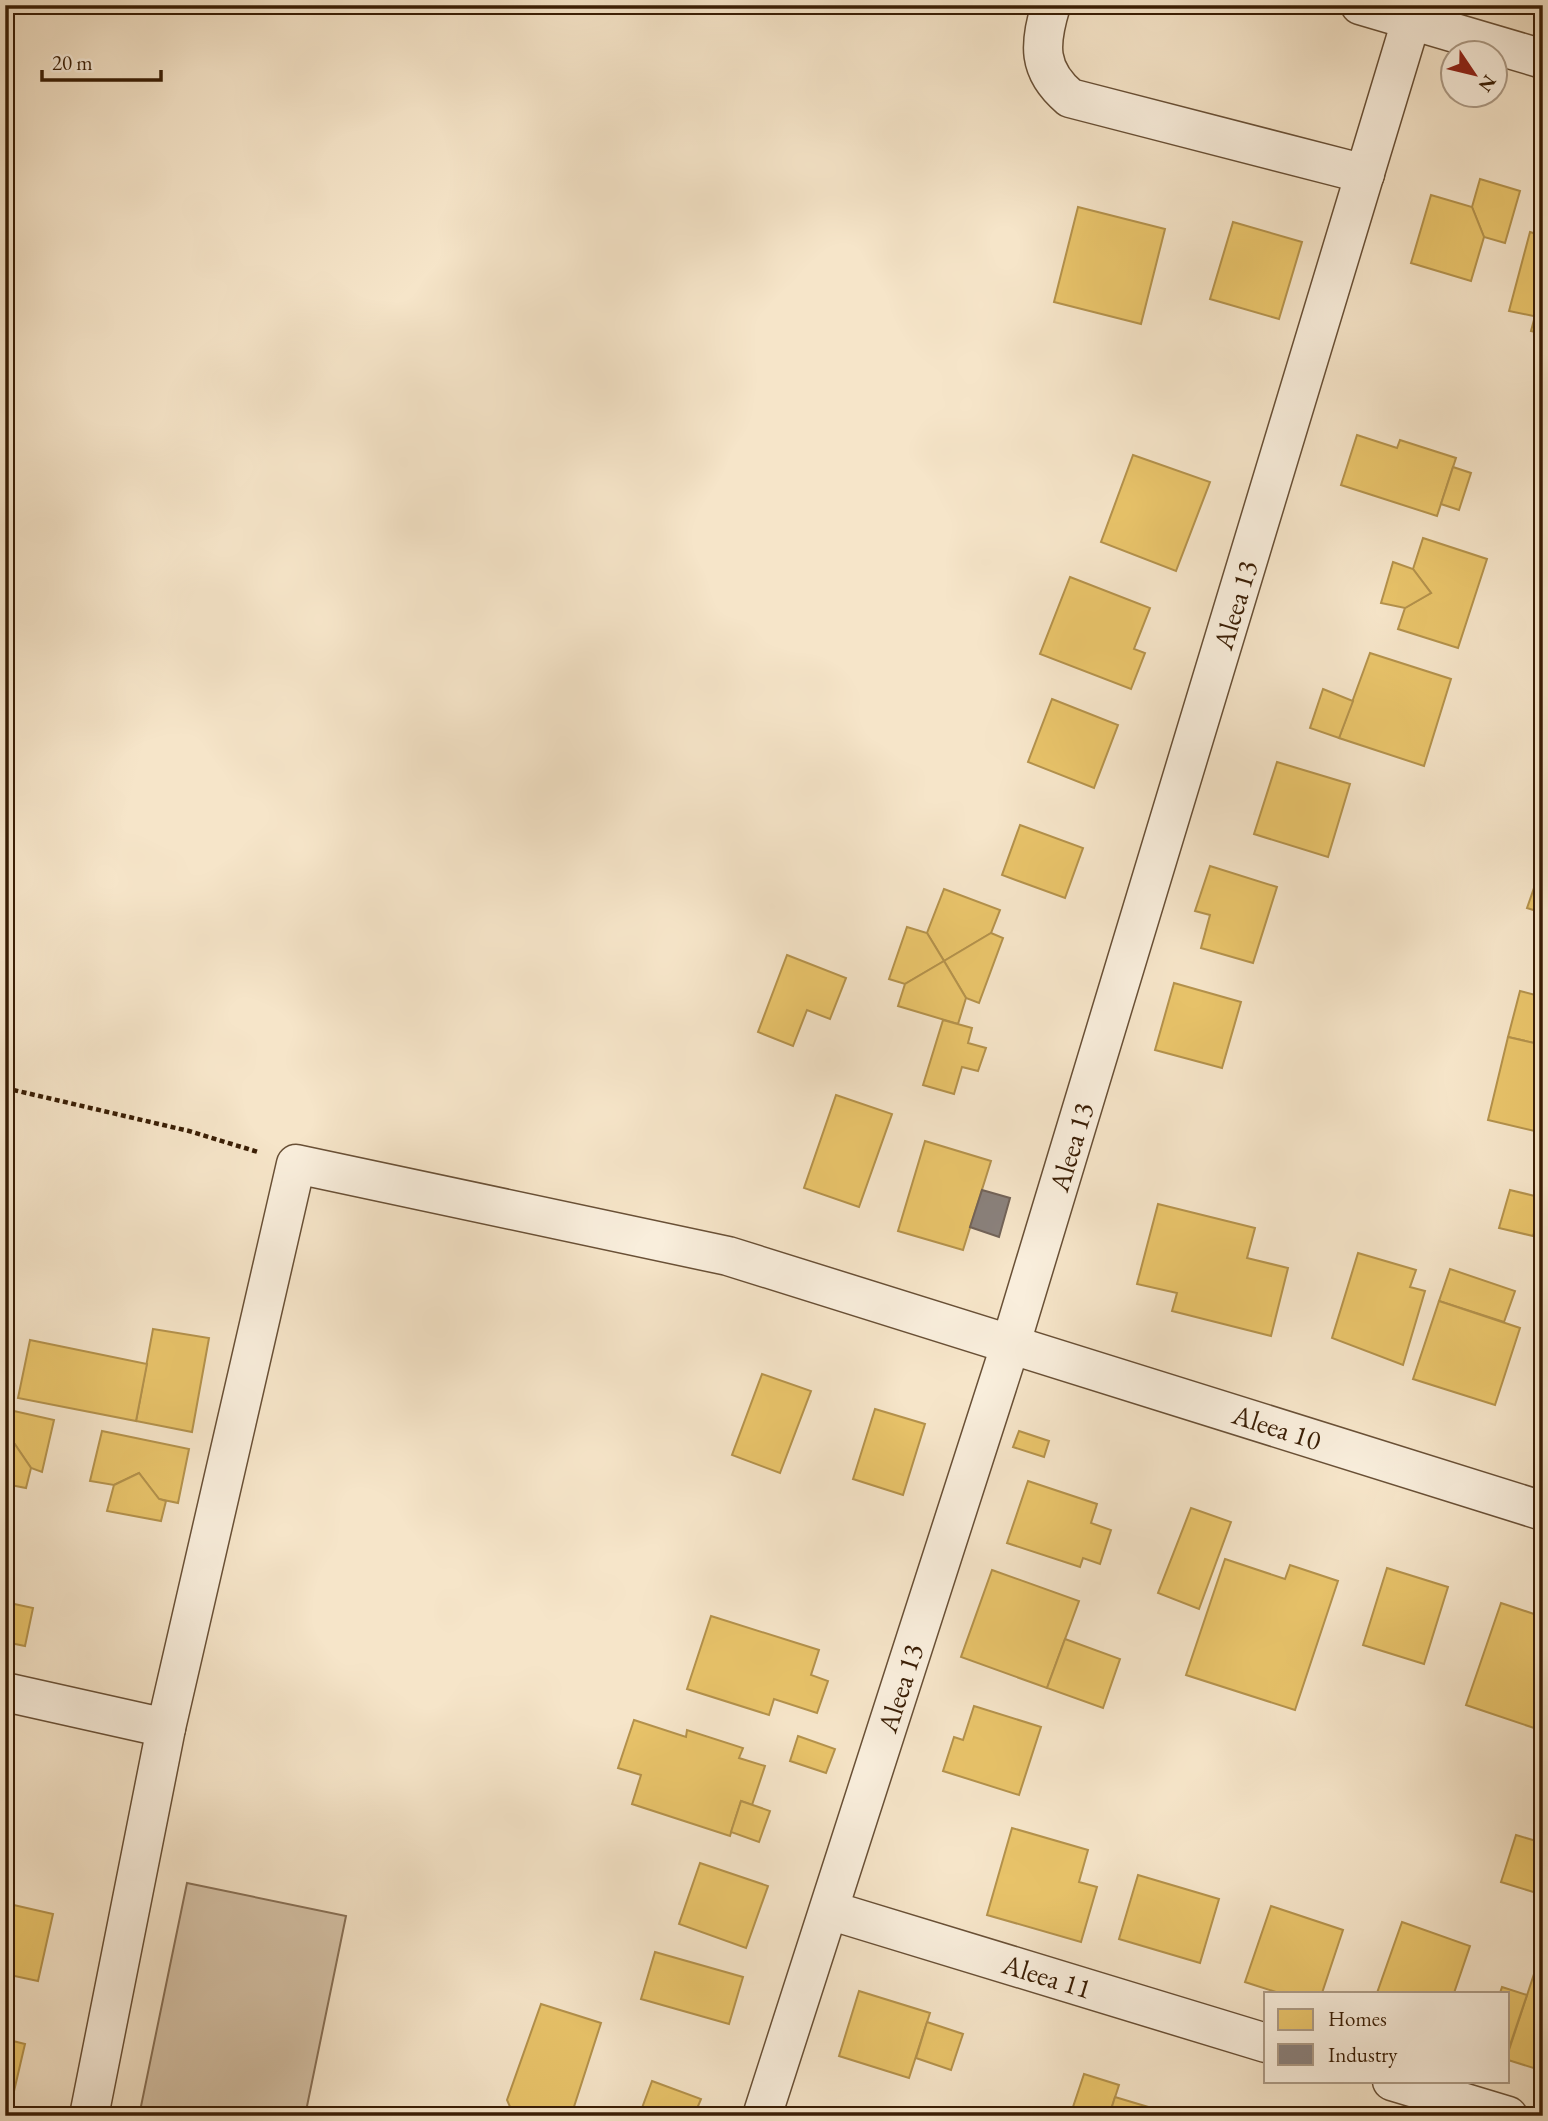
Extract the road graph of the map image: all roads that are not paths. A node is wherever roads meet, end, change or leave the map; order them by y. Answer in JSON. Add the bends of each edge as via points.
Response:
{"nodes":[{"id":1,"x":1051,"y":5,"type":"edge"},
{"id":2,"x":1360,"y":5,"type":"edge"},
{"id":3,"x":1411,"y":21,"type":"junction"},
{"id":4,"x":1543,"y":59,"type":"edge"},
{"id":5,"x":1365,"y":174,"type":"junction"},
{"id":6,"x":1011,"y":1343,"type":"junction"},
{"id":7,"x":1543,"y":1511,"type":"edge"},
{"id":8,"x":5,"y":1692,"type":"edge"},
{"id":9,"x":166,"y":1727,"type":"junction"},
{"id":10,"x":829,"y":1910,"type":"junction"},
{"id":11,"x":1264,"y":2042,"type":"edge"},
{"id":12,"x":1395,"y":2082,"type":"edge"},
{"id":13,"x":89,"y":2116,"type":"edge"},
{"id":14,"x":762,"y":2116,"type":"edge"},
{"id":15,"x":1508,"y":2116,"type":"edge"}],
"edges":[{"from":1,"to":5,"type":"street","via":[[1042,39],[1045,67],[1054,85],[1070,97]]},
{"from":2,"to":3,"type":"street"},
{"from":3,"to":4,"type":"street"},
{"from":3,"to":5,"type":"street","name":"Aleea 13"},
{"from":5,"to":6,"type":"street","name":"Aleea 13"},
{"from":6,"to":7,"type":"street","name":"Aleea 10"},
{"from":6,"to":9,"type":"street","name":"Aleea 10","via":[[728,1256],[296,1164]]},
{"from":6,"to":10,"type":"street","name":"Aleea 13"},
{"from":8,"to":9,"type":"street"},
{"from":9,"to":13,"type":"street"},
{"from":10,"to":11,"type":"street","name":"Aleea 11"},
{"from":10,"to":14,"type":"street","name":"Aleea 13"},
{"from":12,"to":15,"type":"street"}]}
